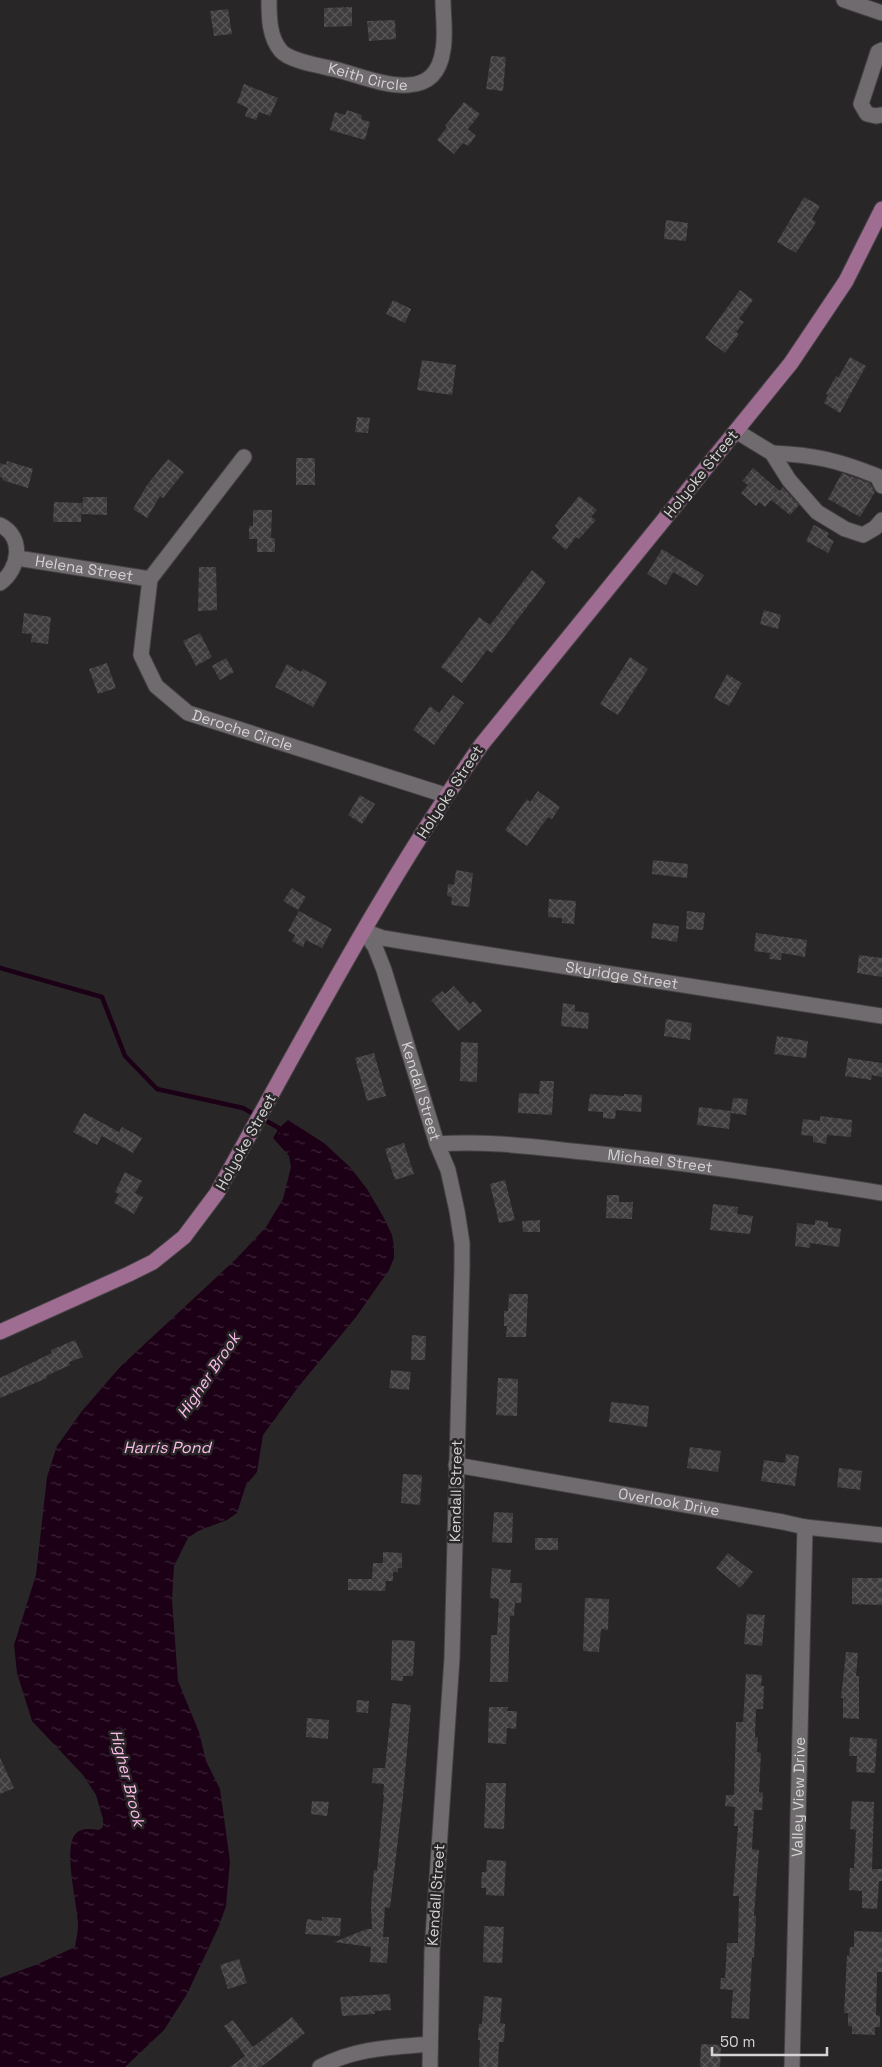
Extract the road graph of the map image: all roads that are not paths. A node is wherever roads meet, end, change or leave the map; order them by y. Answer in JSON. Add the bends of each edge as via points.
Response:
{"nodes":[{"id":1,"x":268,"y":0,"type":"edge"},
{"id":2,"x":443,"y":0,"type":"edge"},
{"id":3,"x":850,"y":1,"type":"edge"},
{"id":4,"x":882,"y":13,"type":"edge"},
{"id":5,"x":882,"y":50,"type":"edge"},
{"id":6,"x":882,"y":115,"type":"edge"},
{"id":7,"x":882,"y":210,"type":"edge"},
{"id":8,"x":736,"y":431,"type":"junction"},
{"id":9,"x":772,"y":454,"type":"junction"},
{"id":10,"x":244,"y":457,"type":"dead end"},
{"id":11,"x":882,"y":486,"type":"edge"},
{"id":12,"x":882,"y":520,"type":"edge"},
{"id":13,"x":0,"y":526,"type":"edge"},
{"id":14,"x":17,"y":558,"type":"junction"},
{"id":15,"x":150,"y":579,"type":"junction"},
{"id":16,"x":0,"y":583,"type":"edge"},
{"id":17,"x":445,"y":795,"type":"junction"},
{"id":18,"x":364,"y":930,"type":"junction"},
{"id":19,"x":882,"y":1016,"type":"edge"},
{"id":20,"x":437,"y":1144,"type":"junction"},
{"id":21,"x":882,"y":1193,"type":"edge"},
{"id":22,"x":0,"y":1332,"type":"edge"},
{"id":23,"x":456,"y":1466,"type":"junction"},
{"id":24,"x":805,"y":1527,"type":"junction"},
{"id":25,"x":882,"y":1535,"type":"edge"},
{"id":26,"x":430,"y":2044,"type":"junction"},
{"id":27,"x":320,"y":2067,"type":"edge"},
{"id":28,"x":430,"y":2067,"type":"edge"},
{"id":29,"x":792,"y":2067,"type":"edge"}],
"edges":[{"from":1,"to":2,"type":"street","name":"Keith Circle","via":[[271,32],[285,55],[386,84],[406,86],[422,82],[438,67],[444,41]]},
{"from":3,"to":4,"type":"street"},
{"from":5,"to":6,"type":"street","via":[[878,52],[861,104],[867,114]]},
{"from":7,"to":8,"type":"main road","name":"Holyoke Street","via":[[846,281],[791,363]]},
{"from":8,"to":9,"type":"street"},
{"from":8,"to":17,"type":"main road","name":"Holyoke Street","via":[[482,744]]},
{"from":9,"to":11,"type":"street","via":[[799,454],[844,462],[877,476]]},
{"from":9,"to":12,"type":"street","via":[[789,480],[817,512],[845,529],[863,534]]},
{"from":10,"to":15,"type":"street"},
{"from":13,"to":14,"type":"street","name":"Helena Street","via":[[6,528],[11,536]]},
{"from":14,"to":15,"type":"street","name":"Helena Street"},
{"from":14,"to":16,"type":"street","name":"Helena Street","via":[[12,570]]},
{"from":15,"to":17,"type":"street","name":"Deroche Circle","via":[[141,655],[156,686],[188,713]]},
{"from":17,"to":18,"type":"main road","name":"Holyoke Street"},
{"from":18,"to":19,"type":"street","name":"Skyridge Street","via":[[383,938],[407,942]]},
{"from":18,"to":20,"type":"street","name":"Kendall Street","via":[[384,970]]},
{"from":18,"to":22,"type":"main road","name":"Holyoke Street","via":[[252,1130],[192,1228],[153,1262]]},
{"from":20,"to":21,"type":"street","name":"Michael Street","via":[[471,1142],[606,1154]]},
{"from":20,"to":23,"type":"street","name":"Kendall Street","via":[[448,1170],[462,1243]]},
{"from":23,"to":24,"type":"street","name":"Overlook Drive"},
{"from":23,"to":26,"type":"street","name":"Kendall Street","via":[[452,1658],[432,1952]]},
{"from":24,"to":25,"type":"street","name":"Overlook Drive"},
{"from":24,"to":29,"type":"street","name":"Valley View Drive"},
{"from":26,"to":27,"type":"street","via":[[362,2051]]},
{"from":26,"to":28,"type":"street","name":"Kendall Street"}]}
